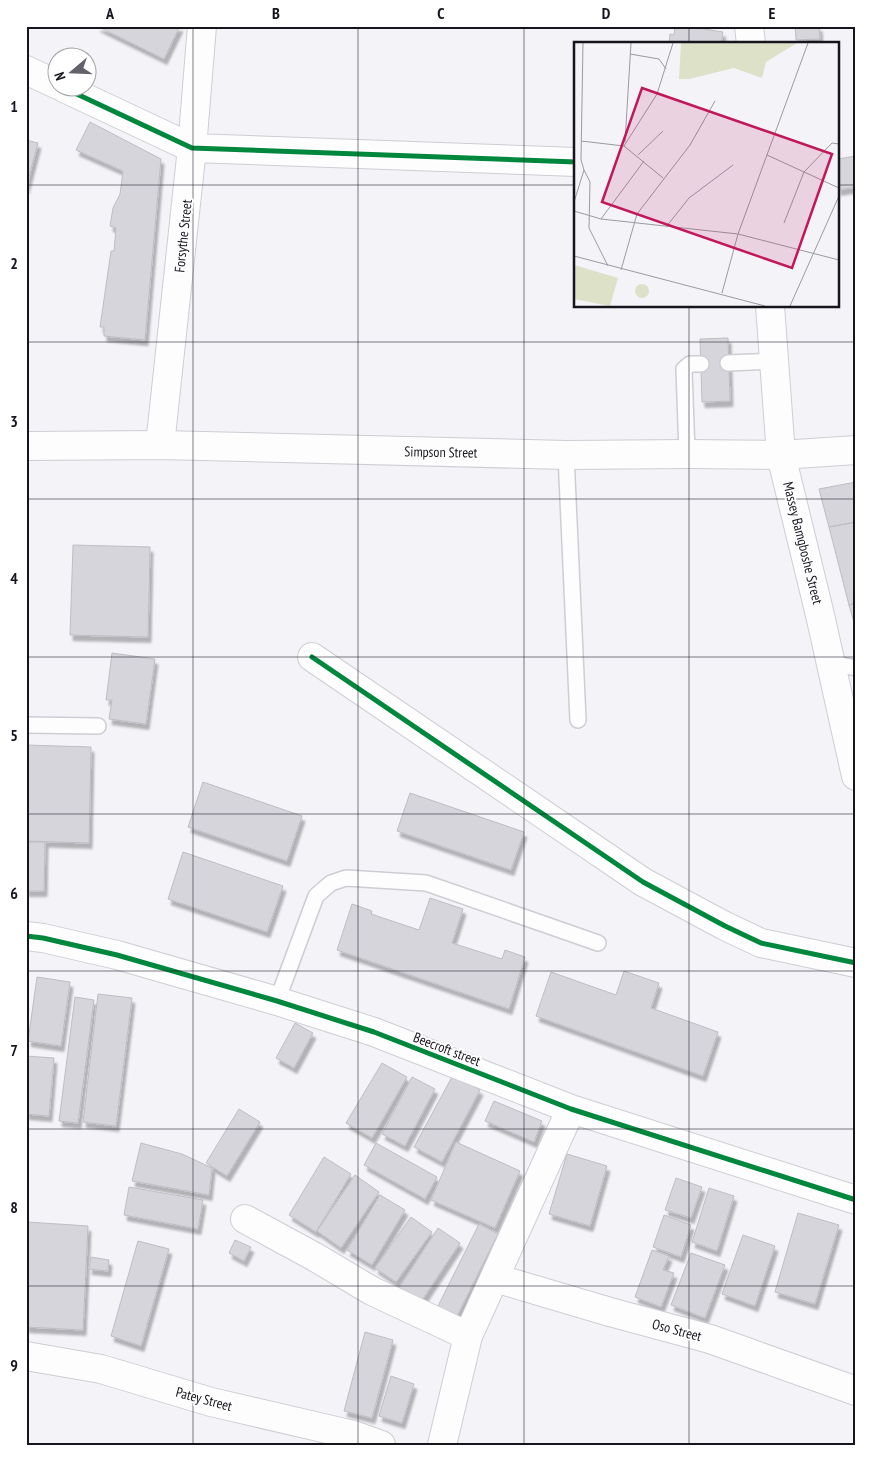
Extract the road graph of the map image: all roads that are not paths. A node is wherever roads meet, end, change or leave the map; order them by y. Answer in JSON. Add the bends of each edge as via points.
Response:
{"nodes":[{"id":1,"x":202,"y":26,"type":"edge"},
{"id":2,"x":749,"y":26,"type":"edge"},
{"id":3,"x":751,"y":42,"type":"edge"},
{"id":4,"x":26,"y":70,"type":"edge"},
{"id":5,"x":48,"y":80,"type":"edge"},
{"id":6,"x":85,"y":98,"type":"edge"},
{"id":7,"x":192,"y":148,"type":"junction"},
{"id":8,"x":574,"y":162,"type":"edge"},
{"id":9,"x":770,"y":308,"type":"edge"},
{"id":10,"x":774,"y":361,"type":"junction"},
{"id":11,"x":728,"y":363,"type":"dead end"},
{"id":12,"x":702,"y":364,"type":"dead end"},
{"id":13,"x":160,"y":445,"type":"junction"},
{"id":14,"x":26,"y":446,"type":"edge"},
{"id":15,"x":856,"y":450,"type":"edge"},
{"id":16,"x":687,"y":454,"type":"junction"},
{"id":17,"x":566,"y":455,"type":"junction"},
{"id":18,"x":781,"y":456,"type":"junction"},
{"id":19,"x":312,"y":657,"type":"dead end"},
{"id":20,"x":843,"y":665,"type":"edge"},
{"id":21,"x":578,"y":720,"type":"dead end"},
{"id":22,"x":26,"y":725,"type":"edge"},
{"id":23,"x":98,"y":726,"type":"dead end"},
{"id":24,"x":855,"y":769,"type":"edge"},
{"id":25,"x":26,"y":936,"type":"edge"},
{"id":26,"x":598,"y":943,"type":"dead end"},
{"id":27,"x":856,"y":963,"type":"edge"},
{"id":28,"x":277,"y":1001,"type":"junction"},
{"id":29,"x":571,"y":1109,"type":"junction"},
{"id":30,"x":856,"y":1200,"type":"edge"},
{"id":31,"x":245,"y":1219,"type":"dead end"},
{"id":32,"x":495,"y":1278,"type":"junction"},
{"id":33,"x":468,"y":1336,"type":"junction"},
{"id":34,"x":26,"y":1356,"type":"edge"},
{"id":35,"x":856,"y":1391,"type":"edge"},
{"id":36,"x":382,"y":1445,"type":"edge"},
{"id":37,"x":442,"y":1445,"type":"edge"}],
"edges":[{"from":1,"to":7,"type":"street","name":"Forsythe Street"},
{"from":2,"to":3,"type":"street"},
{"from":4,"to":5,"type":"street"},
{"from":6,"to":7,"type":"street"},
{"from":7,"to":8,"type":"street"},
{"from":7,"to":13,"type":"street","name":"Forsythe Street"},
{"from":9,"to":10,"type":"street","name":"Massey Bamgboshe Street"},
{"from":10,"to":11,"type":"lane"},
{"from":10,"to":18,"type":"street","name":"Massey Bamgboshe Street"},
{"from":12,"to":16,"type":"lane","via":[[690,364],[684,369]]},
{"from":13,"to":14,"type":"street","name":"Simpson Street"},
{"from":13,"to":17,"type":"street","name":"Simpson Street"},
{"from":15,"to":18,"type":"street","name":"Simpson Street"},
{"from":16,"to":17,"type":"street","name":"Simpson Street"},
{"from":16,"to":18,"type":"street","name":"Simpson Street"},
{"from":17,"to":21,"type":"lane"},
{"from":18,"to":20,"type":"street","name":"Massey Bamgboshe Street"},
{"from":19,"to":27,"type":"street","via":[[643,882],[762,943]]},
{"from":20,"to":24,"type":"street","name":"Massey Bamgboshe Street"},
{"from":22,"to":23,"type":"lane"},
{"from":25,"to":28,"type":"street","name":"Beecroft street","via":[[117,955]]},
{"from":26,"to":28,"type":"lane","via":[[426,883],[346,878],[332,883],[316,896]]},
{"from":28,"to":29,"type":"street","name":"Beecroft street","via":[[374,1032]]},
{"from":29,"to":30,"type":"street","name":"Beecroft street"},
{"from":29,"to":32,"type":"street"},
{"from":31,"to":33,"type":"street","via":[[372,1290]]},
{"from":32,"to":33,"type":"street"},
{"from":32,"to":35,"type":"street","name":"Oso Street","via":[[710,1339]]},
{"from":33,"to":37,"type":"street"},
{"from":34,"to":36,"type":"street","name":"Patey Street","via":[[102,1369],[211,1402],[353,1435]]}]}
